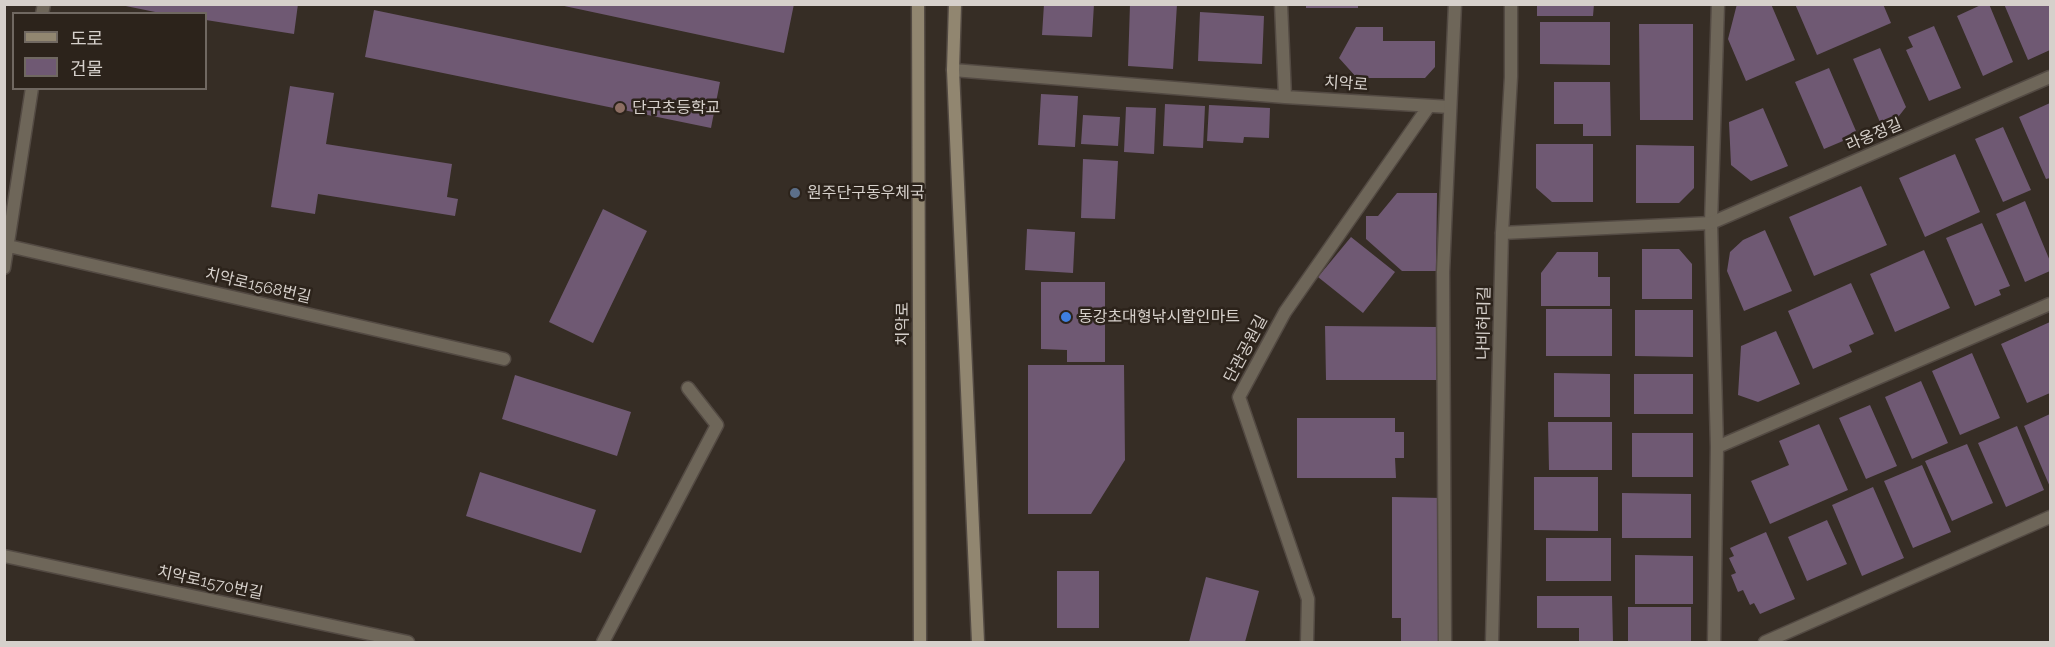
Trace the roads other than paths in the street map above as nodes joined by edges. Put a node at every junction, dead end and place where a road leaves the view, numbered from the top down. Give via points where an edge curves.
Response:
1 (918, 4) edge
2 (955, 4) edge
3 (1281, 4) edge
4 (1455, 4) edge
5 (1511, 4) edge
6 (1718, 4) edge
7 (953, 70) junction
8 (2050, 76) edge
9 (32, 90) edge
10 (1284, 97) junction
11 (1428, 106) junction
12 (1450, 107) junction
13 (1711, 223) junction
14 (1502, 233) junction
15 (6, 246) edge
16 (4, 268) edge
17 (2050, 304) edge
18 (504, 359) dead end
19 (688, 388) dead end
20 (1717, 447) junction
21 (2050, 517) edge
22 (4, 556) edge
23 (408, 642) edge
24 (603, 642) edge
25 (920, 642) edge
26 (978, 642) edge
27 (1307, 642) edge
28 (1445, 642) edge
29 (1492, 642) edge
30 (1714, 642) edge
31 (1766, 642) edge

1 - 25 main road, 치악로
2 - 7 main road
3 - 10 street
4 - 12 street
5 - 14 street, 나비허리길
6 - 13 street
7 - 10 street, 치악로
7 - 26 main road
8 - 13 street, 라옹정길
9 - 15 street
10 - 11 street, 치악로
11 - 12 street, 치악로
11 - 27 street, 단관공원길 via 1285,312 1239,397 1308,599
12 - 28 street via 1443,272
13 - 14 street
13 - 20 street
14 - 29 street, 나비허리길
15 - 16 street
15 - 18 street, 치악로1568번길
17 - 20 street
19 - 24 street via 717,425
20 - 30 street
21 - 31 street
22 - 23 street, 치악로1570번길

